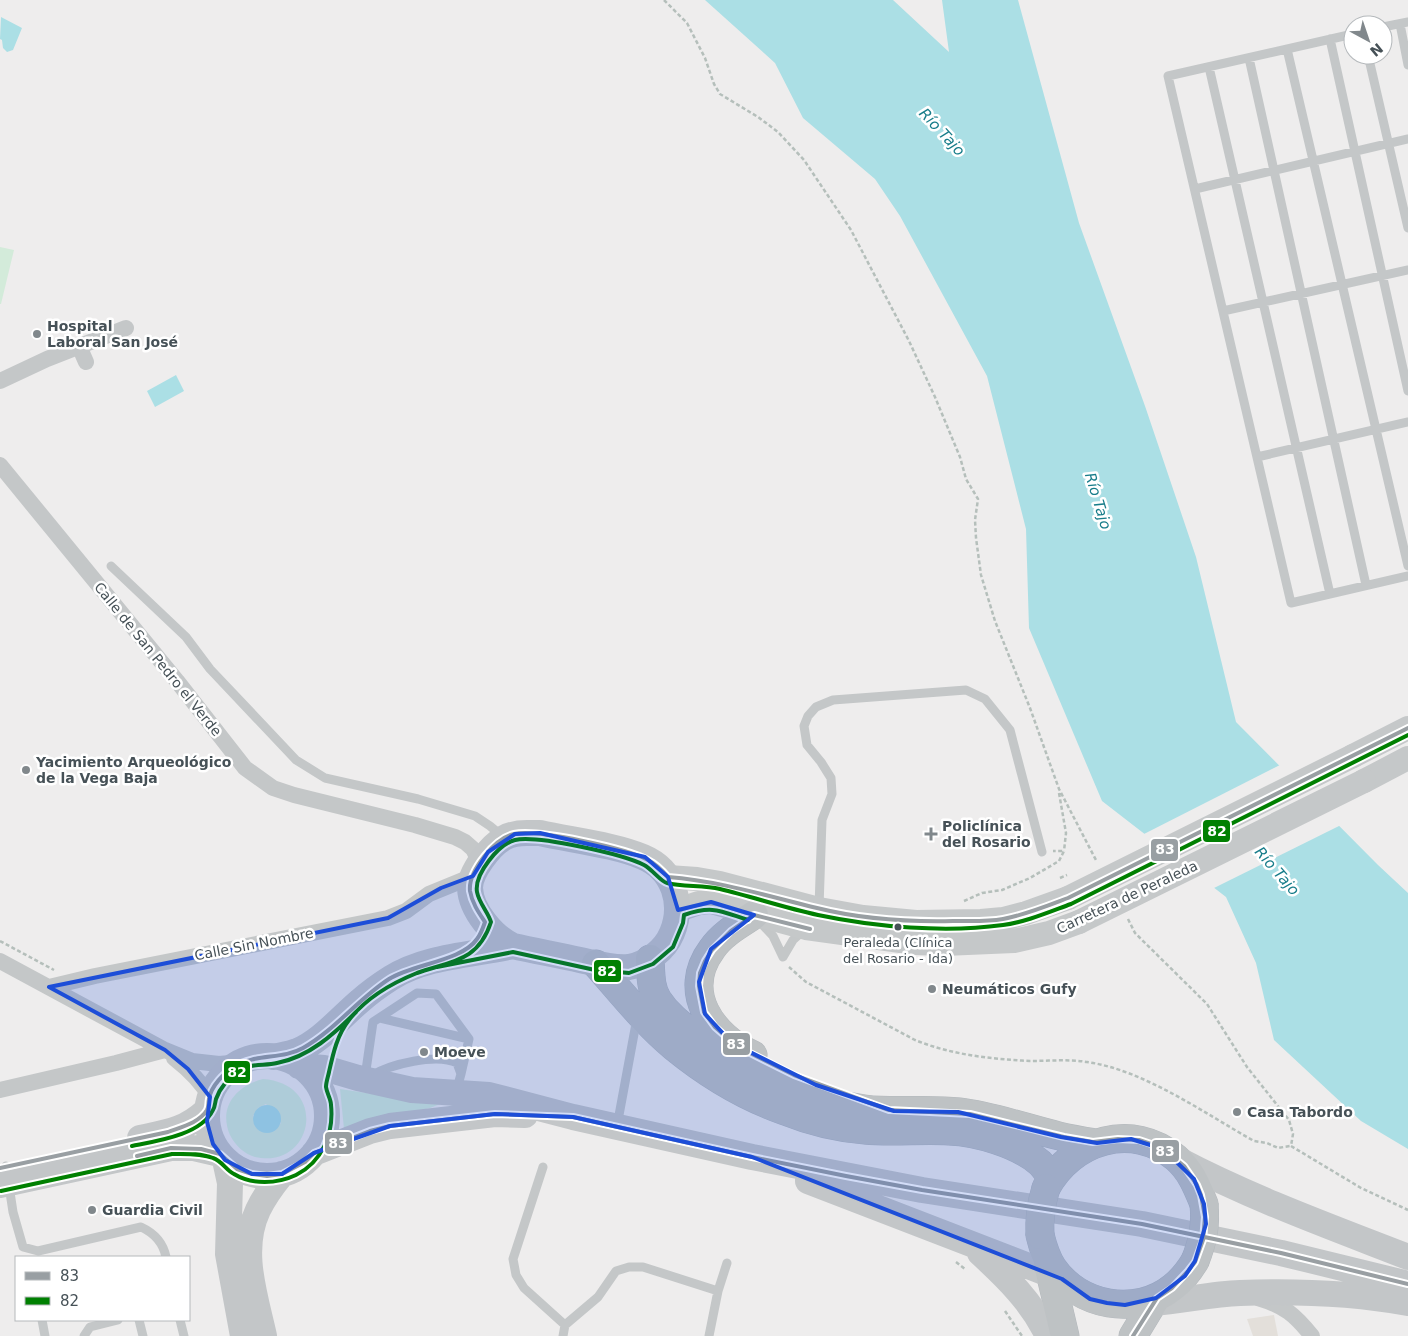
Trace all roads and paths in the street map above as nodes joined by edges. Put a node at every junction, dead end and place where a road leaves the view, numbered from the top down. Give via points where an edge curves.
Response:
1 (664, 0) edge
2 (1404, 23) edge
3 (1343, 36) edge
4 (1330, 39) junction
5 (1287, 49) junction
6 (1249, 58) junction
7 (1370, 65) edge
8 (1408, 65) edge
9 (1209, 67) junction
10 (1408, 139) edge
11 (1388, 144) junction
12 (1354, 151) junction
13 (1313, 161) junction
14 (1274, 170) junction
15 (1235, 179) junction
16 (1195, 188) junction
17 (1408, 228) edge
18 (1408, 270) edge
19 (1382, 275) junction
20 (1342, 284) junction
21 (1301, 294) junction
22 (1263, 302) junction
23 (1223, 311) junction
24 (126, 328) dead end
25 (79, 346) junction
26 (86, 362) dead end
27 (0, 381) edge
28 (1408, 391) edge
29 (1408, 422) edge
30 (1376, 430) junction
31 (1333, 440) junction
32 (1296, 448) junction
33 (1257, 457) junction
34 (0, 466) edge
35 (111, 566) dead end
36 (1408, 566) edge
37 (1408, 576) edge
38 (1366, 585) junction
39 (1330, 594) junction
40 (1408, 728) edge
41 (1408, 758) edge
42 (1059, 789) junction
43 (504, 838) junction
44 (1064, 851) junction
45 (1042, 852) joint
46 (1098, 864) dead end
47 (476, 870) junction
48 (668, 877) junction
49 (964, 901) dead end
50 (819, 909) junction
51 (678, 910) junction
52 (754, 915) junction
53 (1126, 915) dead end
54 (485, 922) junction
55 (806, 928) junction
56 (0, 941) edge
57 (513, 946) junction
58 (455, 957) junction
59 (783, 957) junction
60 (650, 959) junction
61 (0, 961) edge
62 (596, 964) junction
63 (56, 971) dead end
64 (49, 987) junction
65 (638, 1011) junction
66 (345, 1016) junction
67 (380, 1018) junction
68 (469, 1039) junction
69 (165, 1050) junction
70 (274, 1057) junction
71 (242, 1062) junction
72 (314, 1074) junction
73 (365, 1080) junction
74 (456, 1089) junction
75 (0, 1090) edge
76 (209, 1103) junction
77 (438, 1111) dead end
78 (894, 1111) junction
79 (573, 1117) junction
80 (390, 1126) junction
81 (617, 1126) junction
82 (1097, 1143) junction
83 (1291, 1146) junction
84 (314, 1153) junction
85 (752, 1157) junction
86 (1177, 1159) junction
87 (225, 1166) junction
88 (543, 1167) dead end
89 (282, 1174) junction
90 (4, 1176) edge
91 (1049, 1183) junction
92 (1408, 1210) edge
93 (960, 1250) junction
94 (166, 1256) edge
95 (1408, 1257) edge
96 (1050, 1261) junction
97 (727, 1263) dead end
98 (968, 1271) dead end
99 (1408, 1284) edge
100 (718, 1291) junction
101 (1239, 1293) junction
102 (1150, 1301) junction
103 (1408, 1303) edge
104 (1004, 1309) dead end
105 (42, 1321) edge
106 (111, 1321) edge
107 (139, 1321) edge
108 (180, 1321) edge
109 (89, 1324) edge
110 (565, 1325) junction
111 (46, 1336) edge
112 (84, 1336) edge
113 (143, 1336) edge
114 (184, 1336) edge
115 (243, 1336) edge
116 (264, 1336) edge
117 (563, 1336) edge
118 (709, 1336) edge
119 (1022, 1336) edge
120 (1048, 1336) edge
121 (1065, 1336) edge
122 (1133, 1336) edge
123 (1312, 1336) edge

1 - 42 path via 687,23 720,94 778,132 804,160 851,230 909,341 960,457 966,479 978,499 975,520 981,575 995,621
2 - 8 lane
3 - 4 lane
4 - 5 lane
4 - 12 lane
5 - 6 lane
5 - 13 lane
6 - 9 lane
6 - 14 lane
7 - 11 lane
9 - 15 lane
9 - 16 lane via 1168,76
10 - 11 lane
11 - 12 lane
11 - 17 lane
12 - 13 lane
12 - 19 lane
13 - 14 lane
13 - 20 lane
14 - 15 lane
14 - 21 lane
15 - 16 lane
15 - 22 lane
16 - 23 lane
18 - 19 lane
19 - 20 lane
19 - 28 lane
20 - 21 lane
20 - 30 lane
21 - 22 lane
21 - 31 lane
22 - 23 lane
22 - 32 lane
23 - 33 lane
24 - 25 street
25 - 26 street
25 - 27 street
29 - 30 lane
30 - 31 lane
30 - 36 lane
31 - 32 lane
31 - 38 lane
32 - 33 lane
32 - 39 lane
33 - 39 lane via 1290,602
34 - 47 street, Calle de San Pedro el Verde via 245,768 274,788 294,795 455,837 473,849
35 - 43 lane via 186,637 210,669 296,760 325,778 475,816
37 - 38 lane
38 - 39 lane
40 - 50 main road, Carretera de Peraleda, bridge via 1068,898 1026,913 980,921 916,922
41 - 55 main road, Carretera de Peraleda, bridge via 1079,922 1049,933 1014,940 944,944
42 - 44 path via 1066,833
42 - 46 path
43 - 47 main road via 488,852
43 - 48 main road via 540,833 621,850 645,857
44 - 45 path
44 - 49 path via 1059,862 1030,878
45 - 50 lane via 1010,730 985,699 966,690 833,700 816,707 804,726 807,745 831,778 832,794 822,820
47 - 54 main road via 470,888
47 - 64 street, Calle Sin Nombre via 388,918
48 - 50 main road, Carretera de Peraleda via 697,878
48 - 51 main road via 677,897
51 - 52 main road, Carretera de Peraleda via 711,902
51 - 60 main road via 668,943
52 - 55 main road, Carretera de Peraleda
52 - 59 lane via 773,936
52 - 78 highway via 725,934 707,956 699,982 705,1014 744,1051 816,1085
53 - 83 path via 1135,932 1207,1004 1247,1067 1289,1120 1293,1134
54 - 57 main road via 502,940
54 - 58 main road via 474,943
55 - 59 lane via 793,940
56 - 63 path
57 - 58 main road
57 - 62 main road
58 - 66 main road via 417,966 393,977 373,990
59 - 83 path via 806,982 932,1047 981,1057 1086,1062 1115,1068 1177,1096 1254,1141 1278,1148
60 - 62 main road via 628,967
60 - 78 highway via 653,990 658,1000 675,1020 711,1049 759,1078 797,1094 832,1103
61 - 64 street
62 - 65 highway
64 - 69 street
65 - 81 lane
65 - 91 highway via 705,1070 785,1112 868,1131 966,1132 1022,1151 1040,1164
66 - 70 main road via 298,1051
66 - 72 main road
67 - 68 lane
67 - 68 lane via 418,993 436,994
67 - 73 lane via 373,1022
68 - 74 lane
69 - 71 street via 192,1061
69 - 75 street
69 - 76 street via 206,1090
70 - 71 main road
70 - 72 main road
71 - 76 main road via 218,1083
72 - 73 main road
72 - 84 main road via 326,1114 321,1141
73 - 74 main road via 412,1090
74 - 79 main road
76 - 87 main road via 209,1133
76 - 90 main road via 195,1121 168,1132
77 - 80 lane
78 - 82 highway via 978,1115
79 - 80 main road via 495,1114
79 - 81 main road
80 - 84 main road
81 - 85 main road
82 - 86 highway via 1113,1139 1148,1142
82 - 91 highway via 1064,1163
83 - 92 path via 1362,1188
84 - 89 main road via 294,1170
85 - 93 main road
85 - 99 main road via 912,1188 1142,1224
86 - 95 main road via 1321,1223
86 - 102 highway, bridge via 1194,1179 1204,1204 1206,1224 1203,1243 1185,1276
87 - 89 main road via 252,1174
87 - 90 main road via 194,1148 180,1148
87 - 115 main road via 228,1254
88 - 110 lane via 513,1259 516,1275 524,1288
89 - 116 main road via 257,1210 249,1238 251,1272
90 - 94 lane via 22,1247 38,1251 141,1227 153,1233
91 - 96 highway, bridge via 1039,1219
93 - 96 main road
93 - 98 path
93 - 120 main road via 1010,1281 1037,1314
96 - 102 highway via 1075,1290 1090,1298 1125,1305
96 - 121 highway
97 - 100 lane
100 - 110 lane via 643,1267 629,1267 616,1271 598,1297
100 - 118 lane
101 - 102 main road
101 - 103 main road via 1326,1294
101 - 123 street via 1283,1308 1293,1314
102 - 122 highway
104 - 119 path
105 - 111 lane
106 - 109 lane
107 - 113 lane
108 - 114 lane
109 - 112 lane
110 - 117 lane

